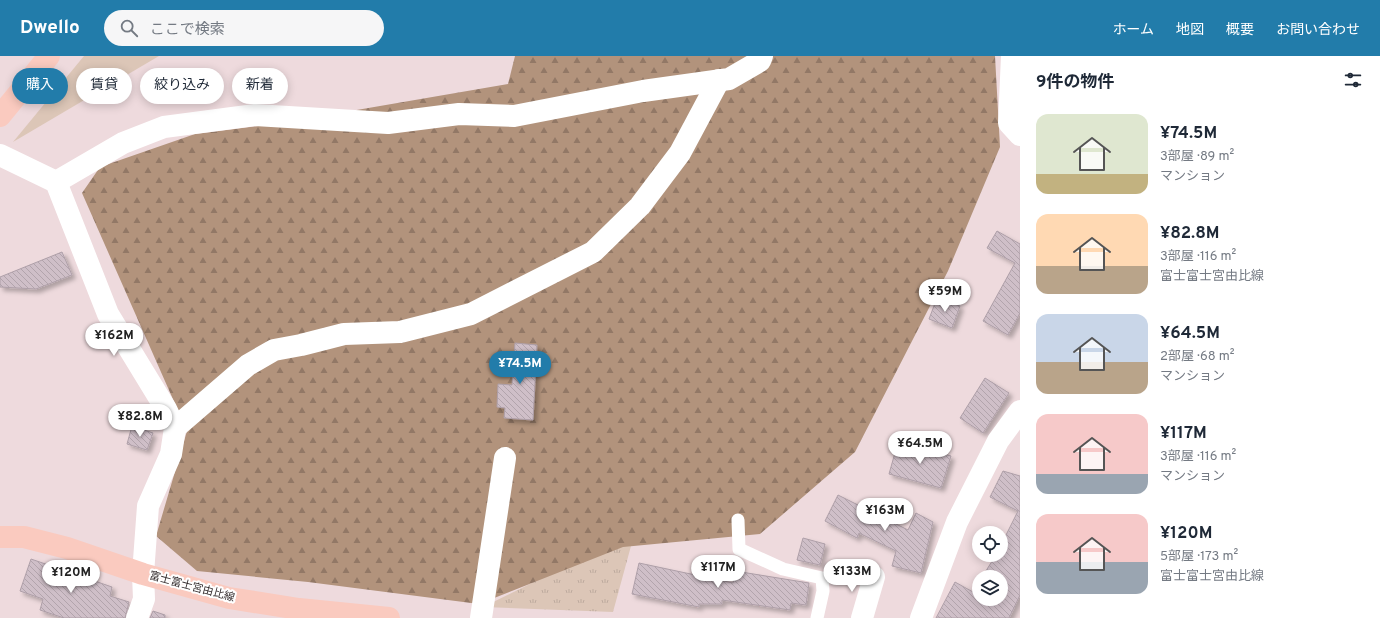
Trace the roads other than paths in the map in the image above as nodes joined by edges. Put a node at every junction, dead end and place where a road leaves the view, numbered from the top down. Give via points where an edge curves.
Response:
1 (49, 56) edge
2 (762, 56) edge
3 (1012, 56) edge
4 (719, 80) junction
5 (0, 116) edge
6 (1020, 135) edge
7 (0, 155) edge
8 (56, 182) junction
9 (1020, 411) edge
10 (175, 428) junction
11 (506, 458) dead end
12 (738, 520) dead end
13 (0, 537) edge
14 (143, 574) junction
15 (874, 577) dead end
16 (137, 618) edge
17 (388, 618) edge
18 (481, 618) edge
19 (817, 618) edge
20 (862, 618) edge
21 (921, 618) edge

1 - 5 main road
2 - 4 street via 754,65 728,79
3 - 6 street via 1009,122
4 - 8 street via 643,91 514,116 459,114 388,123 255,115 164,127 123,143
4 - 10 street via 680,153 640,206 593,252 471,314 400,332 344,334 274,350 248,365
7 - 8 street
8 - 10 street via 108,314
9 - 21 street via 998,441 957,522
10 - 14 street via 171,454 148,506
11 - 18 street
12 - 19 lane via 739,549 783,568 822,578 823,591
13 - 14 main road, 富士富士宮由比線 via 24,537 46,542
14 - 16 street via 144,599
14 - 17 main road, 富士富士宮由比線 via 229,598 299,609
15 - 20 street

